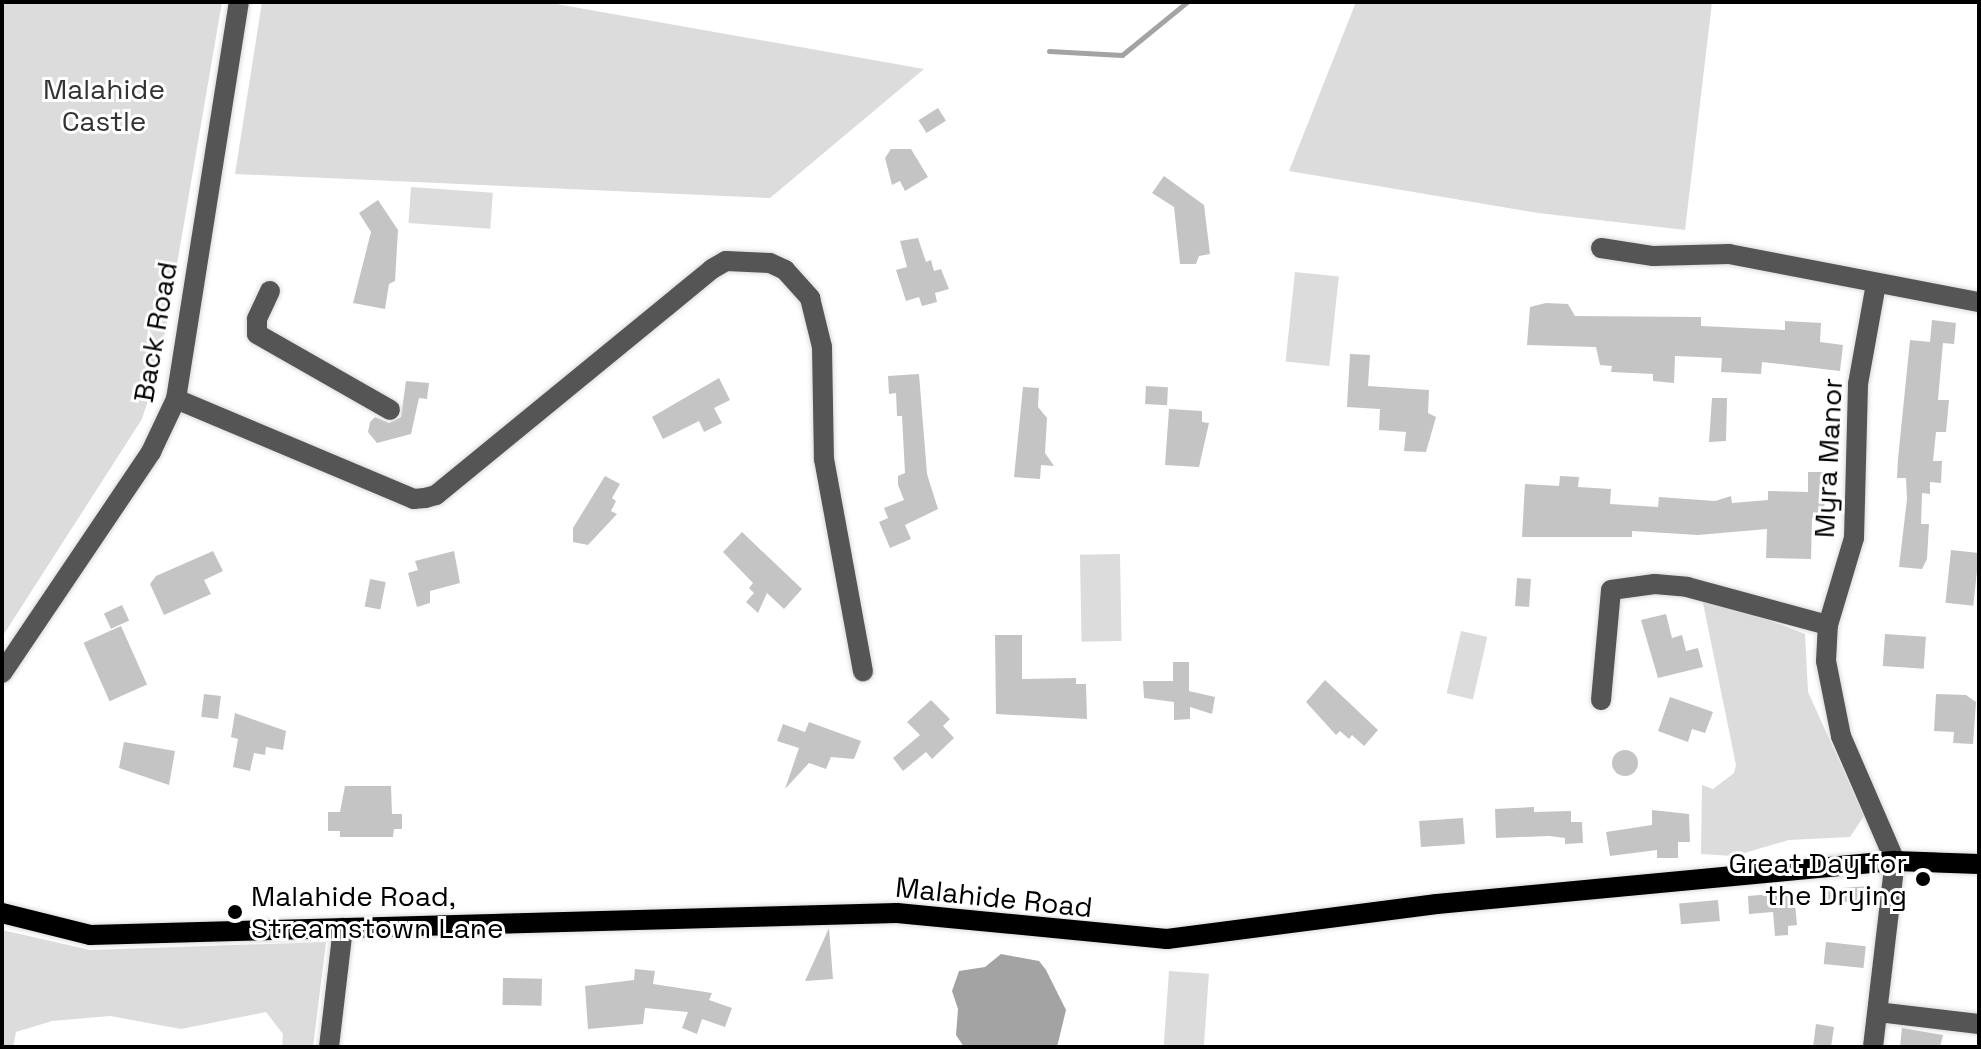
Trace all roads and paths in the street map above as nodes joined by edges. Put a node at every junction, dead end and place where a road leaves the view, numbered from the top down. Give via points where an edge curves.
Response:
1 (239, 2) edge
2 (1601, 248) dead end
3 (1876, 284) junction
4 (270, 291) dead end
5 (1979, 302) edge
6 (176, 399) junction
7 (390, 410) dead end
8 (1828, 625) junction
9 (863, 671) dead end
10 (2, 673) edge
11 (1601, 700) dead end
12 (1895, 861) junction
13 (1979, 864) edge
14 (2, 913) edge
15 (343, 928) junction
16 (1878, 1012) junction
17 (1979, 1024) edge
18 (329, 1047) edge
19 (1873, 1047) edge

1 - 6 street, Back Road
2 - 3 street via 1653,256 1729,254
3 - 5 street
3 - 8 street, Myra Manor via 1858,384 1854,538
4 - 7 street via 257,319 257,334
6 - 9 street via 414,499 425,498 436,495 712,269 726,261 777,266 810,298 822,347 824,459
6 - 10 street, Back Road via 151,452
8 - 11 street via 1687,587 1655,584 1611,590
8 - 12 street, Myra Manor via 1826,661 1841,736
12 - 13 main road, Malahide Road
12 - 15 main road, Malahide Road via 1437,904 1167,939 897,913
12 - 16 street
14 - 15 main road, Malahide Road via 90,935
15 - 18 street
16 - 17 street
16 - 19 street

